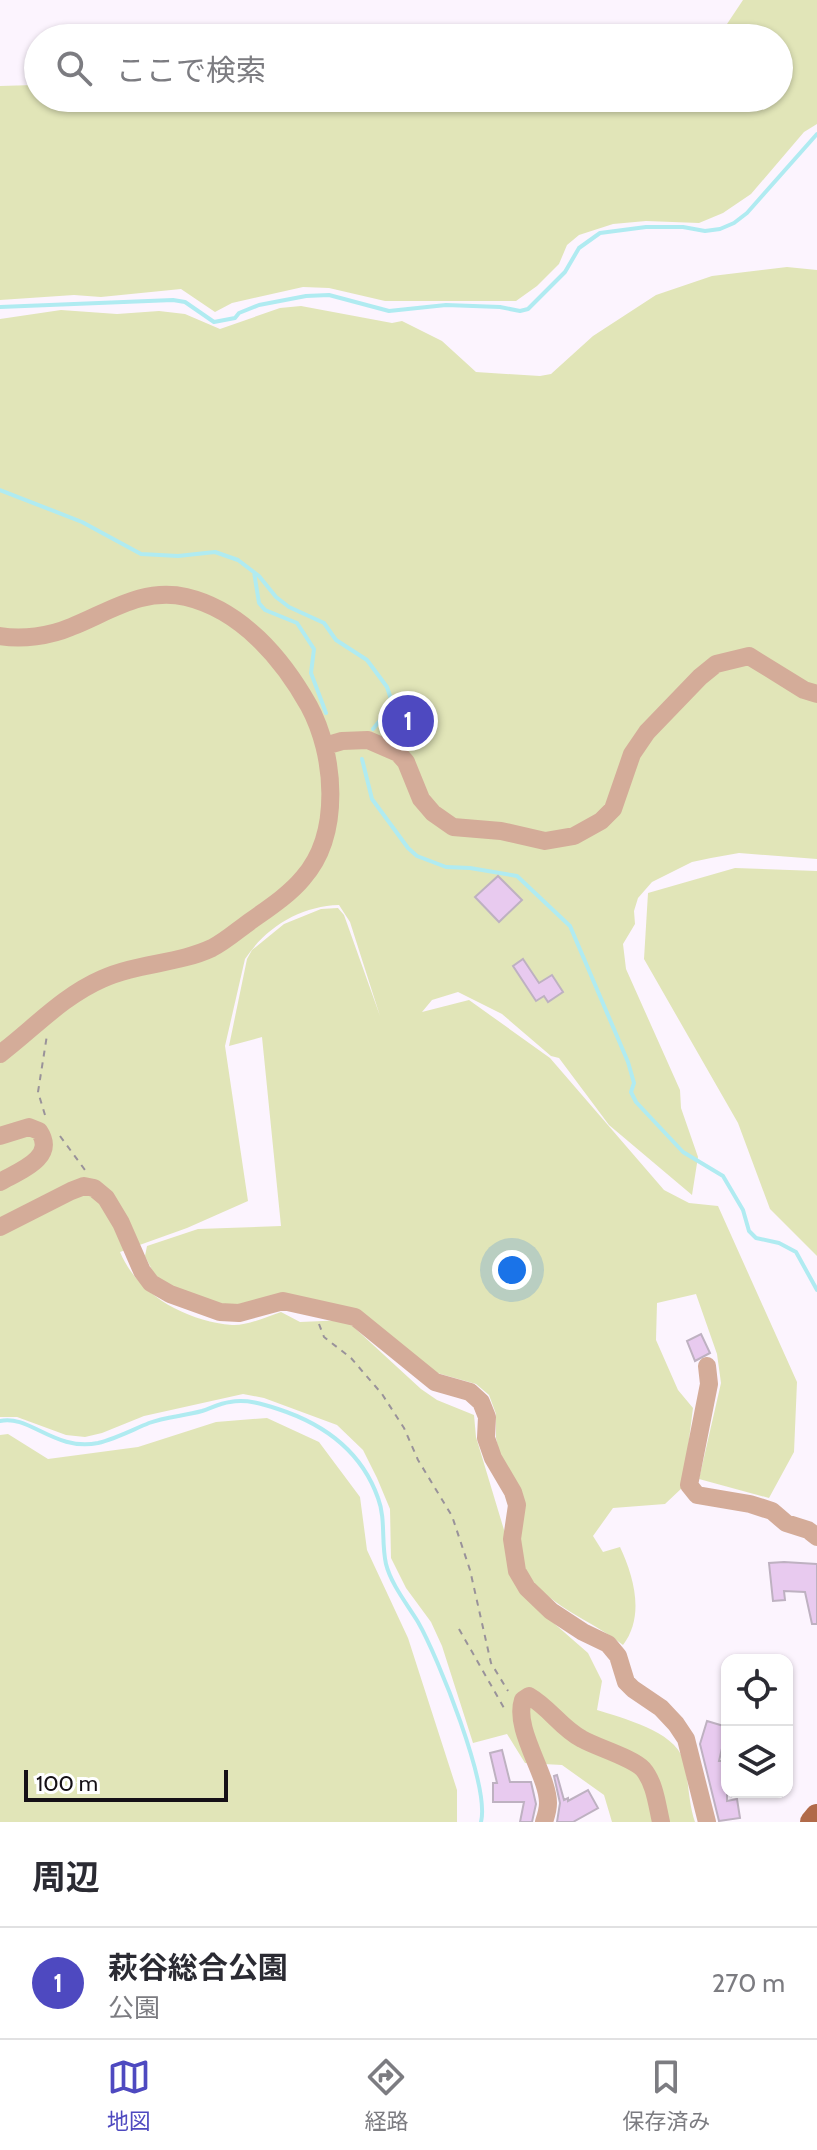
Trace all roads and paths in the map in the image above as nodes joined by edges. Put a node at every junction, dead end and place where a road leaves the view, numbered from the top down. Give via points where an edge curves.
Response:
1 (0, 636) edge
2 (817, 694) edge
3 (325, 746) junction
4 (48, 1014) junction
5 (0, 1054) edge
6 (48, 1120) dead end
7 (54, 1129) dead end
8 (0, 1136) edge
9 (0, 1182) edge
10 (102, 1193) junction
11 (0, 1227) edge
12 (313, 1309) junction
13 (707, 1366) dead end
14 (817, 1537) edge
15 (459, 1629) dead end
16 (513, 1711) junction
17 (817, 1816) edge
18 (544, 1822) edge
19 (661, 1822) edge
20 (707, 1822) edge
21 (812, 1822) edge

1 - 3 street via 36,636 71,628 134,599 160,594 199,601 249,629 293,677
2 - 3 street via 749,656 716,664 647,732 632,754 613,809 574,836 545,841 453,827 421,799 406,762 383,745 355,740
3 - 4 street via 325,842 304,878 215,947 101,979
4 - 5 street
4 - 6 path via 38,1092
7 - 10 path
8 - 9 street via 29,1127 39,1131 44,1144 38,1159
10 - 11 street via 84,1186
10 - 12 street via 142,1271 170,1294 220,1312 239,1313 283,1301
12 - 16 path via 324,1337 382,1394 452,1516 491,1663
12 - 20 street via 355,1317 435,1382 470,1392 481,1402 489,1448 517,1505 512,1539 517,1571 551,1611 608,1644 626,1682 676,1724 686,1739
13 - 14 street via 709,1384 689,1485 697,1495 772,1511
15 - 16 path
16 - 18 street via 548,1802
16 - 19 street via 529,1696 580,1738 641,1766
17 - 21 main road

